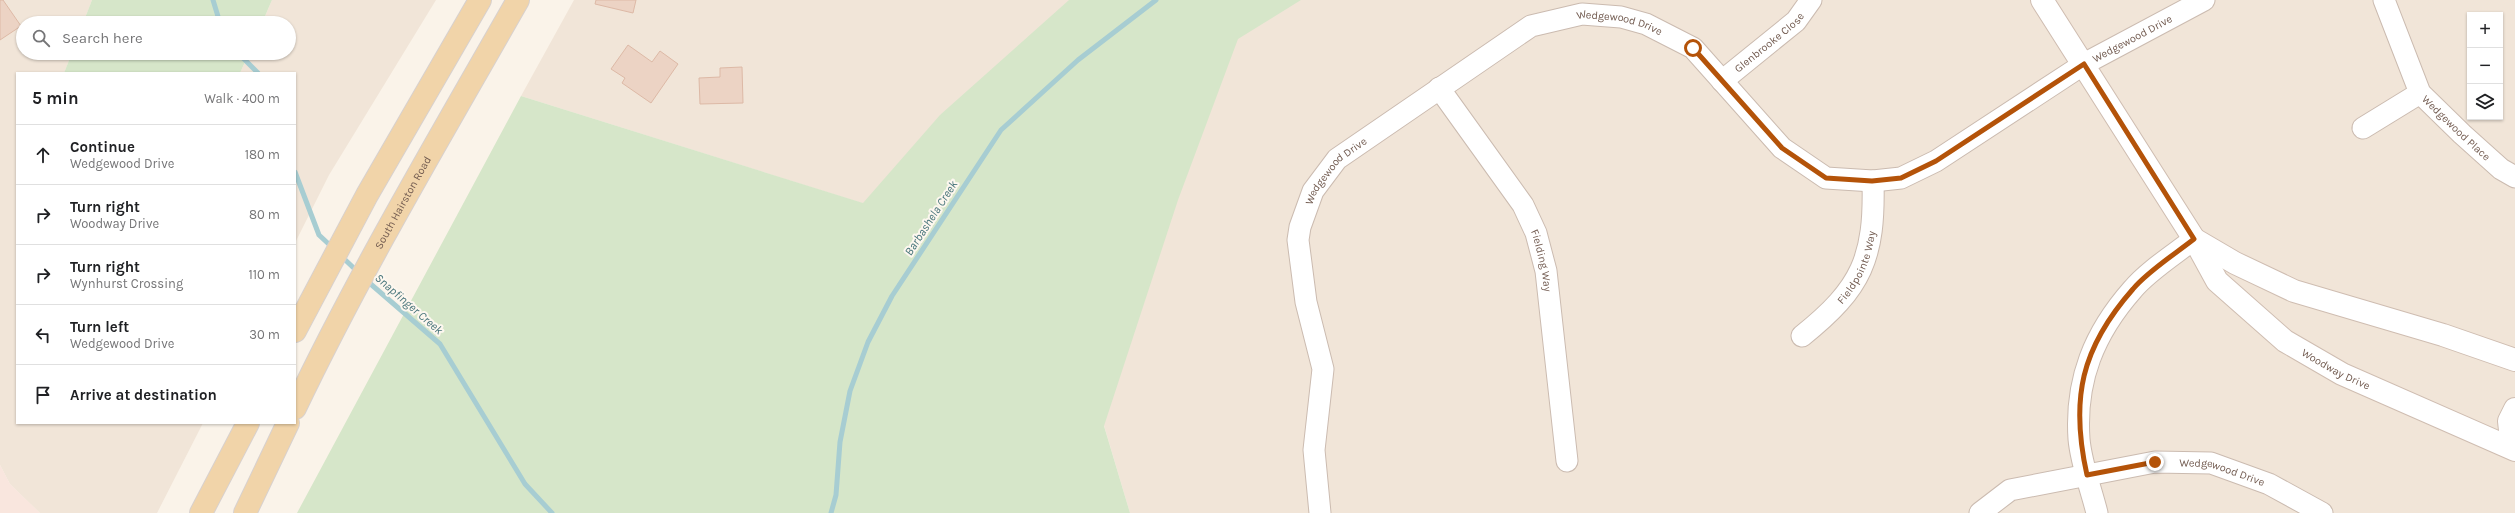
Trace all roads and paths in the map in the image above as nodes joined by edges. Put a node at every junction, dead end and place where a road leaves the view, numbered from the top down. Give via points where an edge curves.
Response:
1 (480, 0) edge
2 (518, 0) edge
3 (1811, 0) edge
4 (2042, 0) edge
5 (2204, 0) edge
6 (2384, 0) edge
7 (2084, 64) junction
8 (1722, 81) junction
9 (1439, 88) junction
10 (2420, 93) junction
11 (2363, 128) dead end
12 (2515, 177) edge
13 (1872, 181) junction
14 (2194, 239) junction
15 (298, 325) edge
16 (1802, 336) dead end
17 (2515, 360) edge
18 (296, 406) edge
19 (2515, 409) edge
20 (247, 424) edge
21 (288, 424) edge
22 (2513, 449) edge
23 (1567, 461) dead end
24 (2087, 475) junction
25 (202, 513) edge
26 (245, 513) edge
27 (1320, 513) edge
28 (1980, 513) edge
29 (2097, 513) edge
30 (2322, 513) edge

1 - 15 main road via 367,196
2 - 18 main road, South Hairston Road via 393,218 327,341
3 - 8 street, Glenbrooke Close via 1796,21
4 - 7 street, Woodway Drive
5 - 7 street, Wedgewood Drive
6 - 10 street, Wedgewood Place
7 - 13 street, Wedgewood Drive via 1936,161 1901,178
7 - 14 street, Woodway Drive
8 - 9 street, Wedgewood Drive via 1693,48 1646,24 1621,17 1582,14 1531,26
8 - 13 street, Wedgewood Drive via 1782,148 1826,178
9 - 23 street, Fielding Way via 1523,205 1536,233 1546,271
9 - 27 street, Wedgewood Drive via 1337,159 1314,191 1300,227 1298,240 1306,302 1323,369 1314,450
10 - 11 street
10 - 12 street, Wedgewood Place via 2467,139 2501,169
13 - 16 street, Fieldpointe Way via 1874,215 1867,259 1856,282 1827,316
14 - 17 street, Woodway Drive via 2235,263 2294,291 2443,334
14 - 22 street, Woodway Drive via 2217,281 2285,341 2342,374
14 - 24 street via 2133,288 2097,338 2087,363 2079,401 2079,440
19 - 22 street via 2509,421
20 - 25 main road
21 - 26 main road
24 - 28 street, Wedgewood Drive via 2010,490
24 - 29 street
24 - 30 street, Wedgewood Drive via 2155,462 2211,463 2269,484

